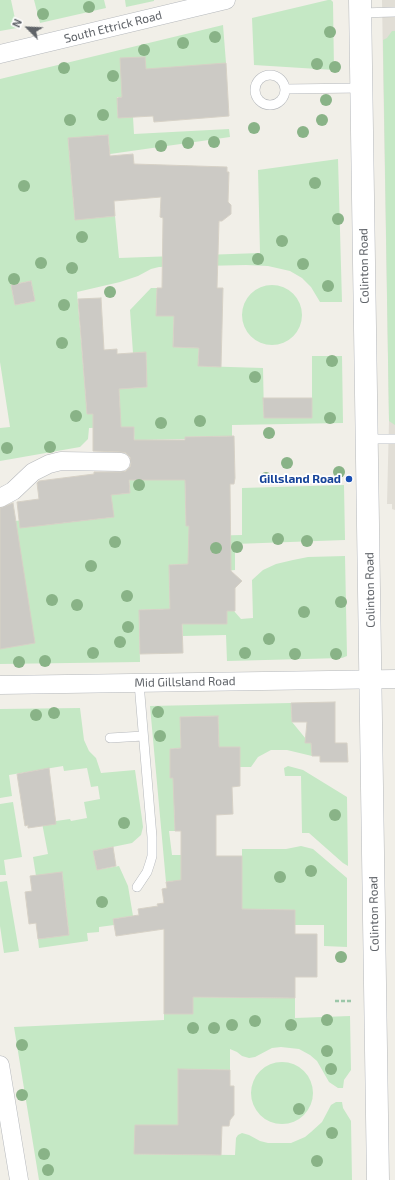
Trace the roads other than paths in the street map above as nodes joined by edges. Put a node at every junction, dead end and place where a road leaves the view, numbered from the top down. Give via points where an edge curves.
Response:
1 (226, 0) edge
2 (360, 6) edge
3 (395, 12) edge
4 (0, 54) edge
5 (361, 88) junction
6 (285, 89) dead end
7 (368, 439) junction
8 (395, 439) edge
9 (121, 462) dead end
10 (0, 498) edge
11 (371, 679) junction
12 (395, 679) edge
13 (139, 683) junction
14 (0, 685) edge
15 (143, 736) junction
16 (110, 738) dead end
17 (137, 887) dead end
18 (0, 1065) edge
19 (19, 1180) edge
20 (378, 1180) edge

1 - 4 street, South Ettrick Road
2 - 3 lane
2 - 5 street, Colinton Road
5 - 6 lane
5 - 7 street, Colinton Road
7 - 8 lane
7 - 11 street, Colinton Road
9 - 10 street via 61,461 49,464 33,472 13,491
11 - 12 street, Mid Gillsland Road
11 - 13 street, Mid Gillsland Road
11 - 20 street, Colinton Road
13 - 14 street, Mid Gillsland Road
13 - 15 lane
15 - 16 lane
15 - 17 lane via 152,856 147,872
18 - 19 street

